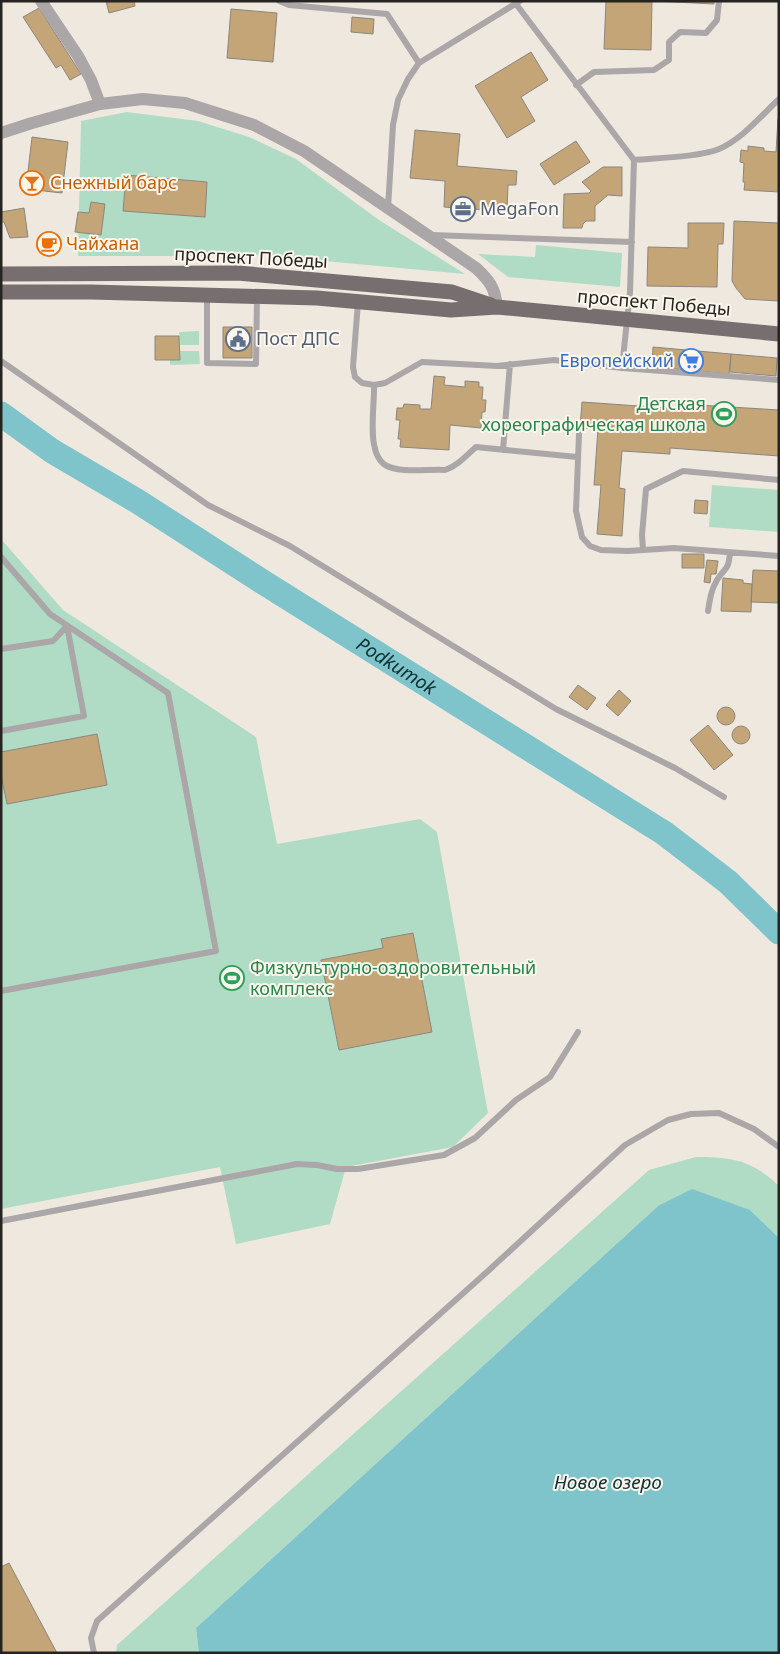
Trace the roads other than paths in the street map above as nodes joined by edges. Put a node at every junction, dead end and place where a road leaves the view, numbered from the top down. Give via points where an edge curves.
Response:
1 (41, 1) edge
2 (279, 1) edge
3 (719, 1) edge
4 (518, 2) edge
5 (419, 63) junction
6 (576, 85) junction
7 (779, 99) edge
8 (100, 104) junction
9 (1, 133) edge
10 (634, 160) junction
11 (388, 208) junction
12 (427, 234) junction
13 (632, 242) junction
14 (1, 274) edge
15 (1, 292) edge
16 (207, 294) junction
17 (257, 296) junction
18 (358, 302) junction
19 (497, 307) junction
20 (628, 320) junction
21 (779, 334) edge
22 (1, 360) edge
23 (510, 364) junction
24 (622, 368) junction
25 (779, 380) edge
26 (374, 386) junction
27 (579, 434) dead end
28 (503, 450) junction
29 (577, 457) junction
30 (779, 480) edge
31 (643, 550) junction
32 (730, 552) junction
33 (779, 556) edge
34 (1, 558) edge
35 (708, 611) dead end
36 (68, 626) junction
37 (1, 649) edge
38 (1, 731) edge
39 (724, 797) dead end
40 (1, 991) edge
41 (578, 1032) dead end
42 (779, 1147) edge
43 (1, 1220) edge
44 (94, 1653) edge

1 - 8 street via 78,56
2 - 5 lane via 387,14
3 - 6 lane via 717,20 706,33 680,32 669,42 668,60 654,70 594,72
4 - 5 lane
4 - 6 lane
5 - 11 lane via 398,100 393,125
6 - 10 lane
7 - 10 lane via 738,137 719,149
8 - 9 street
8 - 11 street via 143,99 185,103 254,125 304,151
10 - 13 lane
11 - 12 street
12 - 13 lane
12 - 19 street via 488,279 496,292
13 - 20 lane
14 - 19 main road, проспект Победы via 238,273 452,292
15 - 16 main road, проспект Победы
16 - 17 main road, проспект Победы
16 - 17 lane via 207,363 256,364
17 - 18 main road, проспект Победы
18 - 19 main road, проспект Победы via 451,310
18 - 26 lane via 353,367 355,377
19 - 20 main road, проспект Победы
20 - 21 main road, проспект Победы
20 - 24 lane
22 - 39 lane via 208,504 298,551 556,709 675,768
23 - 24 lane via 554,360
23 - 26 lane via 422,362
23 - 28 lane
24 - 25 lane
26 - 28 lane via 373,446 386,466 444,470 476,448
27 - 29 lane
28 - 29 lane
29 - 31 lane via 576,511 582,537 590,546 601,550
30 - 31 lane via 683,471 646,489
31 - 32 lane via 674,548
32 - 33 lane
32 - 35 lane via 729,567 718,578 710,594
34 - 36 lane via 50,614
36 - 37 lane via 53,641
36 - 38 lane via 84,716
36 - 40 lane via 168,693 216,951
41 - 43 lane via 550,1077 516,1100 475,1138 444,1155 358,1170 297,1164
42 - 44 lane via 754,1128 719,1113 691,1114 668,1120 625,1145 97,1621 91,1638

